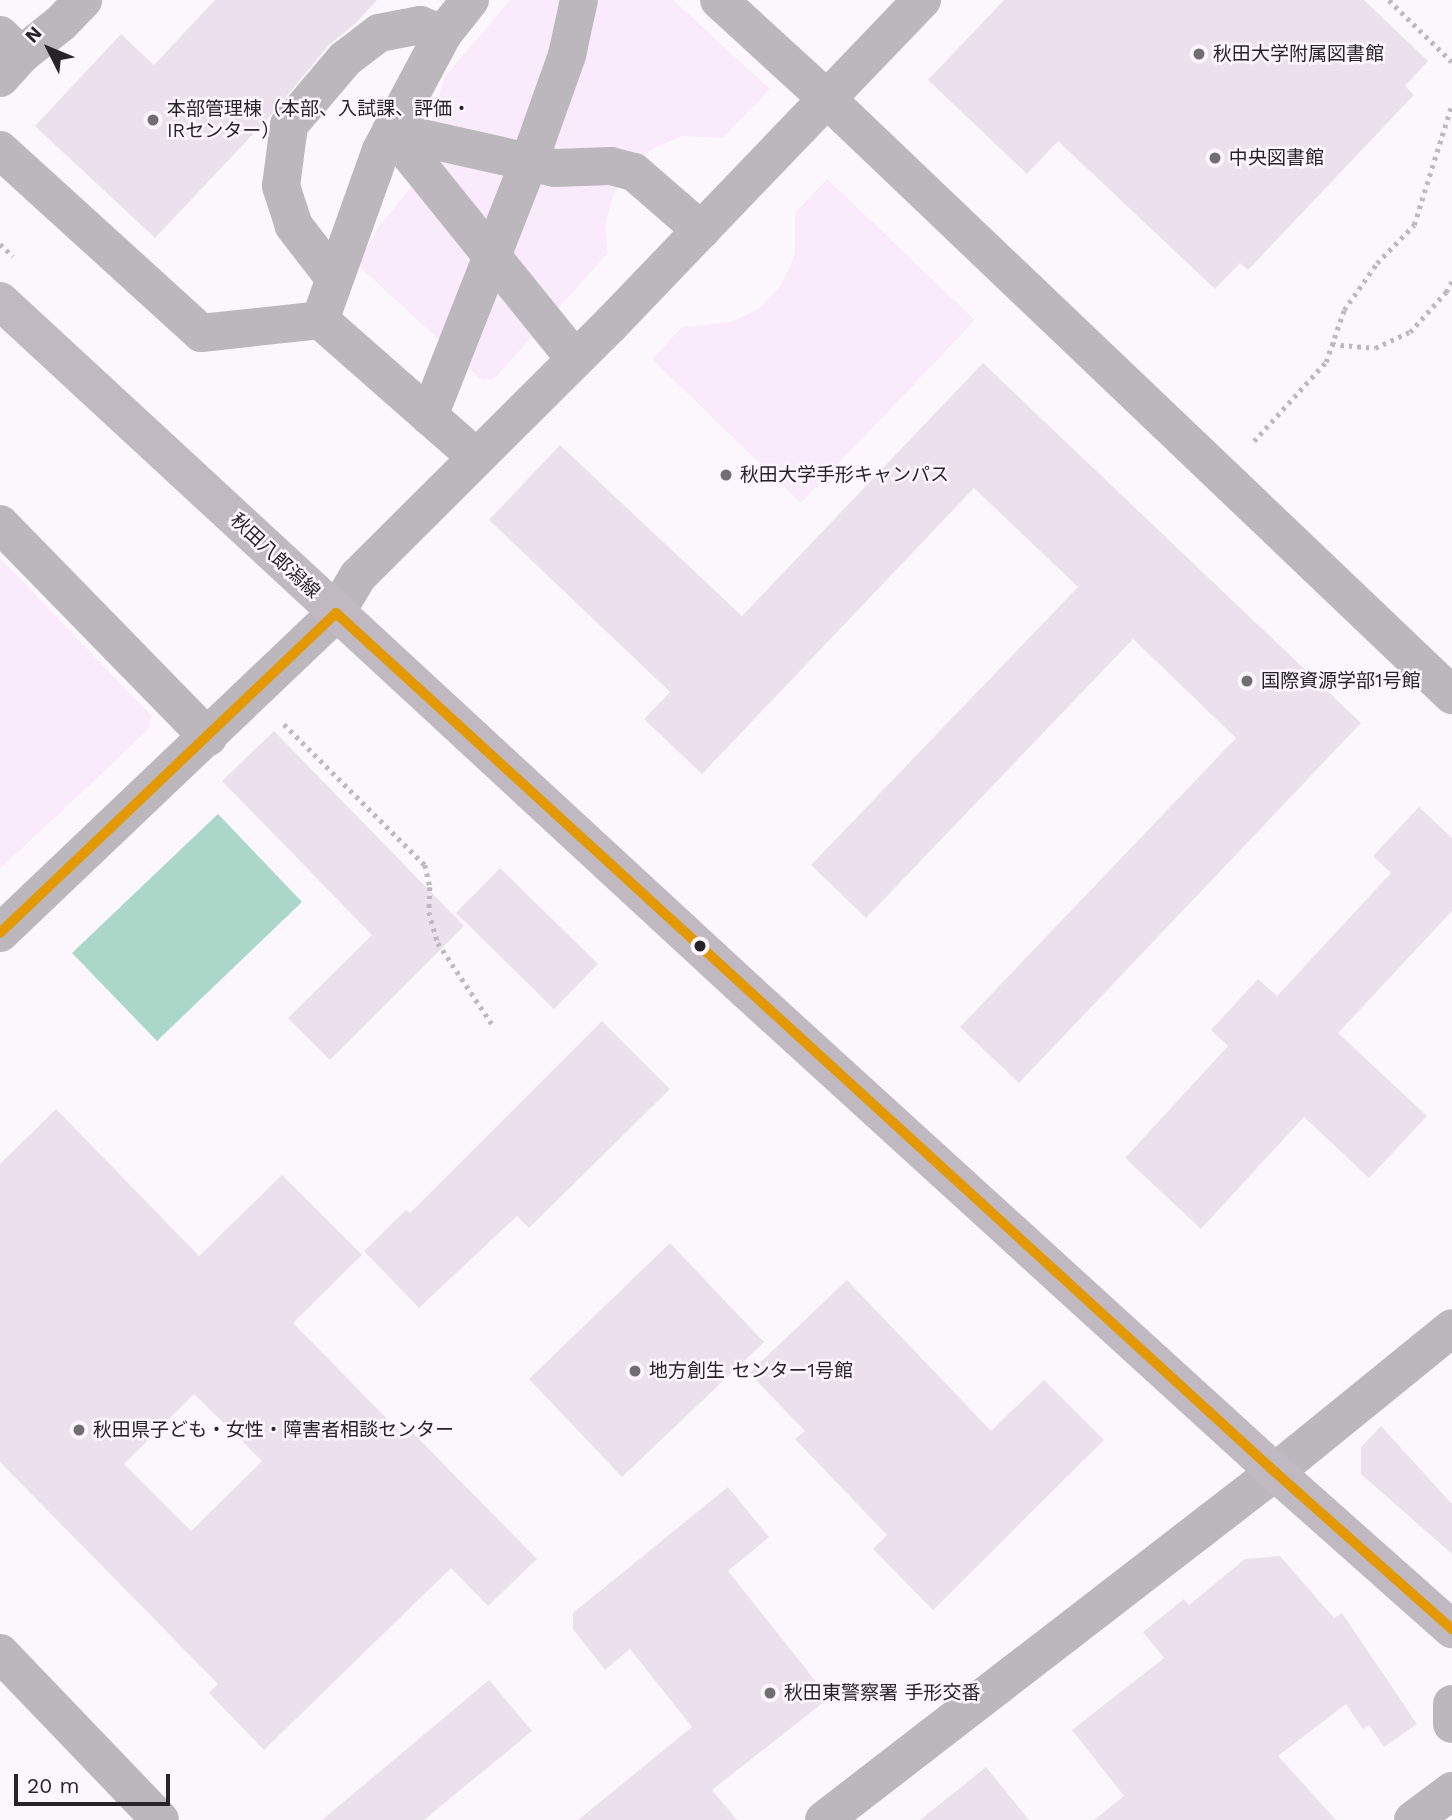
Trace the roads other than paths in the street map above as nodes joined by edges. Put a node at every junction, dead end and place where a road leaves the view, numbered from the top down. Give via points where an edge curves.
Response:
1 (83, 0) edge
2 (470, 0) edge
3 (579, 0) edge
4 (719, 0) edge
5 (922, 0) edge
6 (443, 34) junction
7 (7, 56) edge
8 (827, 99) junction
9 (391, 131) junction
10 (0, 150) edge
11 (529, 162) junction
12 (701, 230) junction
13 (492, 258) junction
14 (334, 278) junction
15 (0, 301) edge
16 (320, 320) junction
17 (576, 359) junction
18 (429, 416) junction
19 (475, 456) junction
20 (0, 524) edge
21 (336, 613) junction
22 (1452, 695) edge
23 (208, 737) junction
24 (0, 933) edge
25 (1452, 1328) edge
26 (1275, 1472) junction
27 (1452, 1629) edge
28 (0, 1653) edge
29 (1452, 1704) edge
30 (1452, 1724) edge
31 (1452, 1791) edge
32 (846, 1813) edge
33 (146, 1815) edge
34 (1413, 1820) edge

1 - 7 street via 61,23
2 - 6 street
3 - 11 street via 568,55
4 - 8 street
5 - 8 street
6 - 9 street
6 - 14 street via 420,25 379,33 345,59 289,125 281,186 294,226
8 - 12 street
8 - 22 street
9 - 11 street
9 - 13 street
9 - 14 street
10 - 16 street via 201,333
11 - 12 street via 555,168 611,166 634,172
11 - 13 street
12 - 17 street
13 - 17 street
13 - 18 street
14 - 16 street
15 - 21 main road, 秋田八郎潟線
16 - 18 street
17 - 19 street
18 - 19 street
19 - 21 street via 358,576
20 - 23 street
21 - 23 street
21 - 26 main road, 秋田八郎潟線
23 - 24 street
25 - 26 street
26 - 27 main road, 秋田八郎潟線
26 - 32 street
28 - 33 street
29 - 30 street
31 - 34 street

